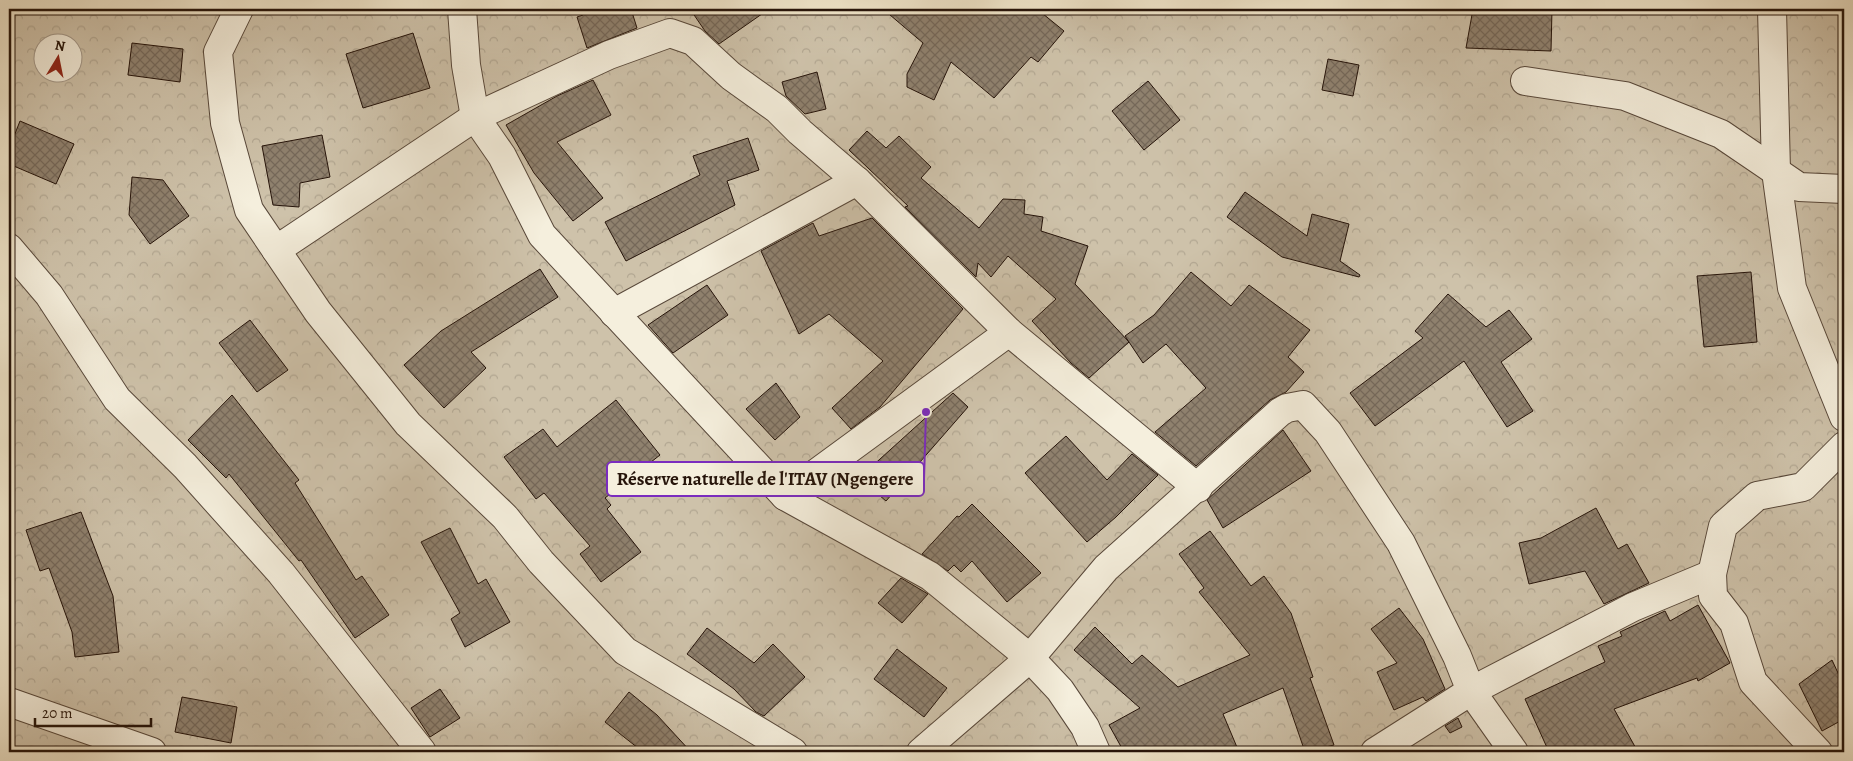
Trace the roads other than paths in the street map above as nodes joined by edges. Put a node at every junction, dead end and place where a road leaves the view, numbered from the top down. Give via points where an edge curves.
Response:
1 (239, 9) edge
2 (462, 9) edge
3 (1772, 9) edge
4 (1525, 81) dead end
5 (475, 117) junction
6 (1776, 171) junction
7 (857, 181) junction
8 (1844, 189) edge
9 (9, 248) edge
10 (276, 250) junction
11 (614, 312) junction
12 (1009, 332) junction
13 (1844, 417) edge
14 (1844, 446) edge
15 (1198, 488) junction
16 (785, 496) junction
17 (1712, 574) junction
18 (1030, 658) junction
19 (1471, 691) junction
20 (9, 702) edge
21 (152, 752) edge
22 (422, 752) edge
23 (792, 752) edge
24 (921, 752) edge
25 (1096, 752) edge
26 (1375, 752) edge
27 (1514, 752) edge
28 (1818, 752) edge

1 - 10 street via 218,52 225,123 249,210
2 - 5 street via 466,65
3 - 6 street
4 - 6 street via 1625,96 1721,134
5 - 7 street via 609,56 670,33 693,41 731,76 778,109
5 - 10 street
5 - 11 street via 502,156 542,236
6 - 8 street via 1799,187
6 - 13 street via 1792,288
7 - 11 street
7 - 12 street
9 - 22 street via 49,295 117,399 185,466 281,573
10 - 23 street via 318,312 408,424 505,517 541,562 625,651
11 - 16 street
12 - 15 street
12 - 16 street
14 - 17 street via 1803,487 1756,496 1723,526
15 - 18 street via 1106,568
15 - 19 street via 1280,412 1303,404 1328,432 1401,543
16 - 18 street via 930,576
17 - 19 street via 1633,607
17 - 28 street via 1712,596 1734,623 1753,682
18 - 24 street
18 - 25 street via 1060,690 1085,727
19 - 26 street
19 - 27 street
20 - 21 street

